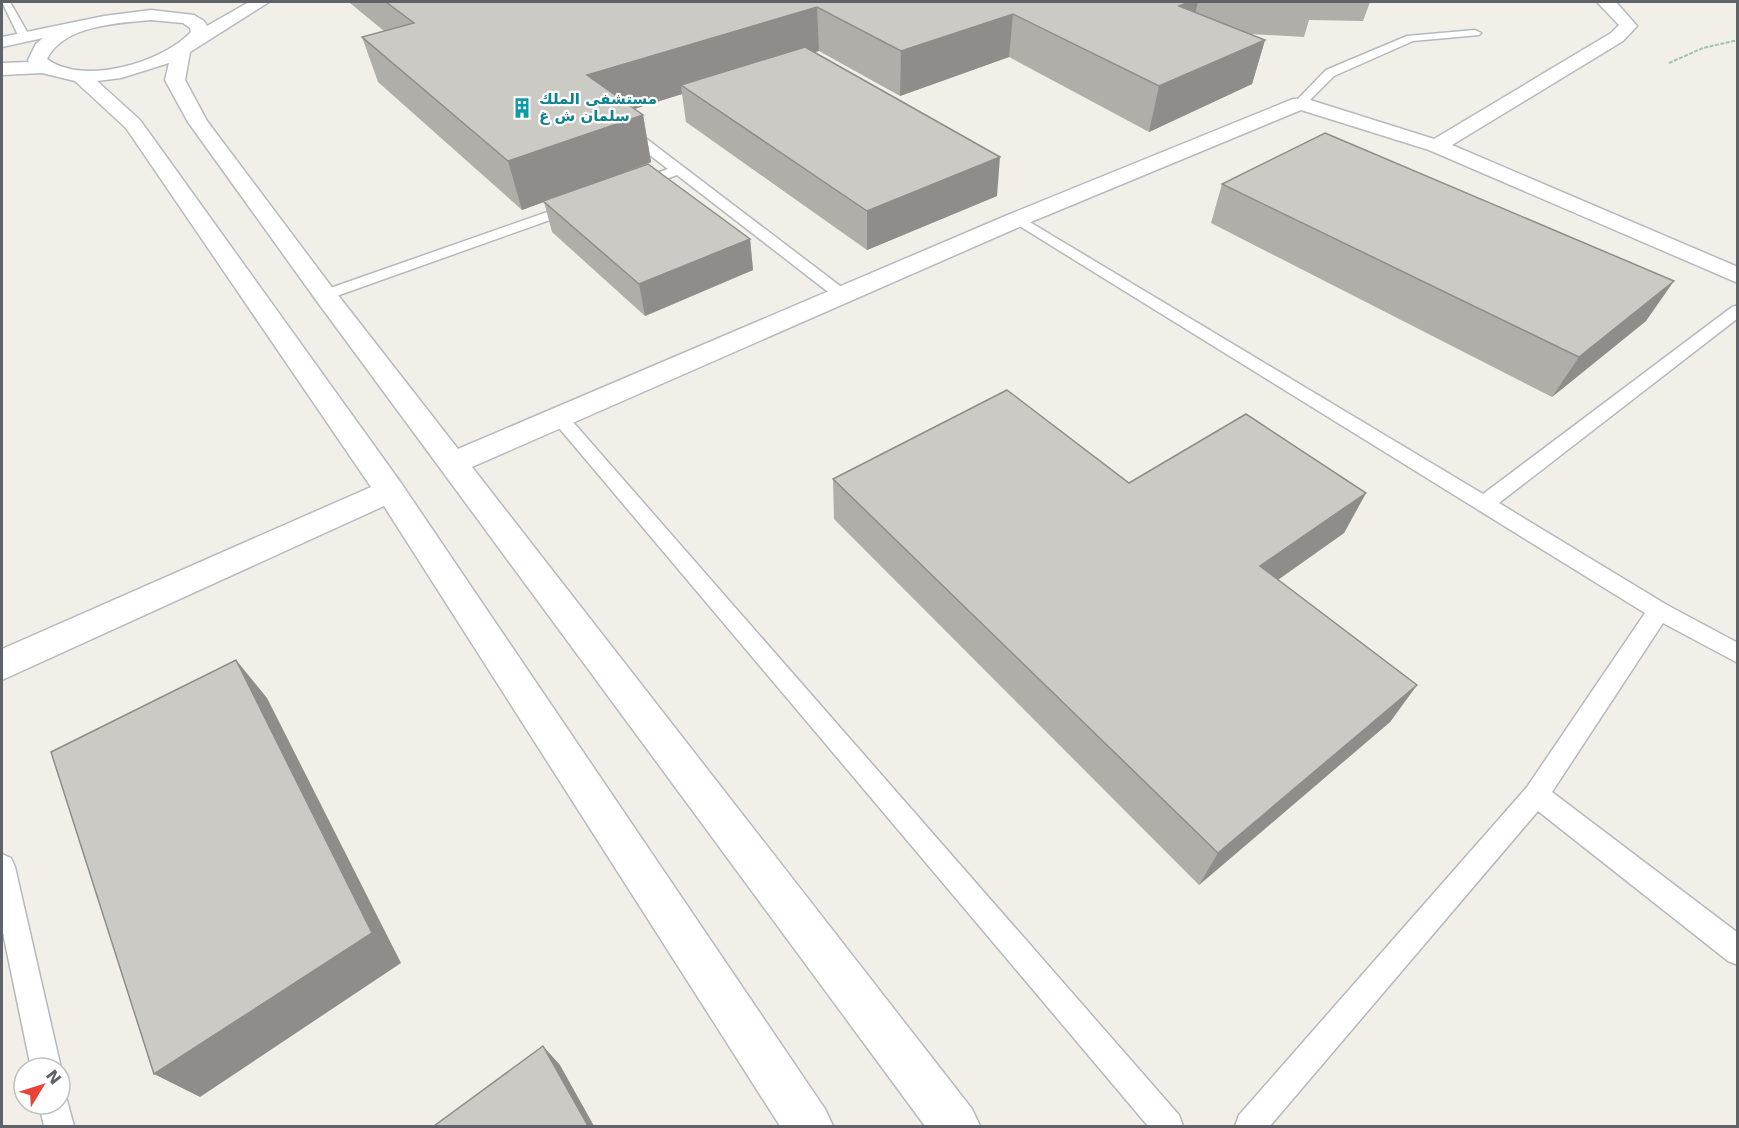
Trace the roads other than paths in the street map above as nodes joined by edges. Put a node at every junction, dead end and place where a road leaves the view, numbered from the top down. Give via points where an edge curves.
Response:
1 (5, 2) edge
2 (184, 2) edge
3 (261, 2) edge
4 (1605, 2) edge
5 (103, 21) junction
6 (1475, 33) dead end
7 (24, 37) junction
8 (2, 42) edge
9 (188, 47) junction
10 (42, 67) junction
11 (2, 69) edge
12 (79, 75) junction
13 (1300, 103) junction
14 (626, 130) edge
15 (1436, 147) junction
16 (678, 170) junction
17 (623, 190) edge
18 (590, 201) edge
19 (1018, 219) junction
20 (1737, 276) edge
21 (325, 295) junction
22 (842, 295) junction
23 (1737, 310) edge
24 (560, 418) junction
25 (453, 463) junction
26 (390, 491) junction
27 (1484, 504) junction
28 (1659, 611) junction
29 (1737, 654) edge
30 (2, 665) edge
31 (1536, 795) junction
32 (2, 867) edge
33 (1737, 951) edge
34 (43, 1056) edge
35 (808, 1126) edge
36 (955, 1126) edge
37 (1168, 1126) edge
38 (1250, 1126) edge

1 - 7 lane
2 - 5 street
3 - 9 street
4 - 15 street via 1628,26 1617,37
5 - 7 street
5 - 9 street via 151,15 180,17 198,25 200,33
5 - 10 street via 62,34 48,43 39,52 37,60
6 - 13 lane via 1411,38 1330,73
7 - 8 street
9 - 12 street via 160,62 134,69
9 - 21 street via 175,80 198,122
10 - 11 street
10 - 12 street
12 - 26 street via 133,124
13 - 15 street
13 - 19 street
14 - 16 lane
15 - 20 street
16 - 17 lane
16 - 22 lane
18 - 21 lane
19 - 22 street
19 - 27 lane
21 - 25 street
22 - 24 street
23 - 27 lane
24 - 25 street
24 - 37 lane
25 - 36 street
26 - 30 street
26 - 35 street
27 - 28 lane
28 - 29 lane
28 - 31 lane
31 - 33 lane
31 - 38 lane
32 - 34 lane

